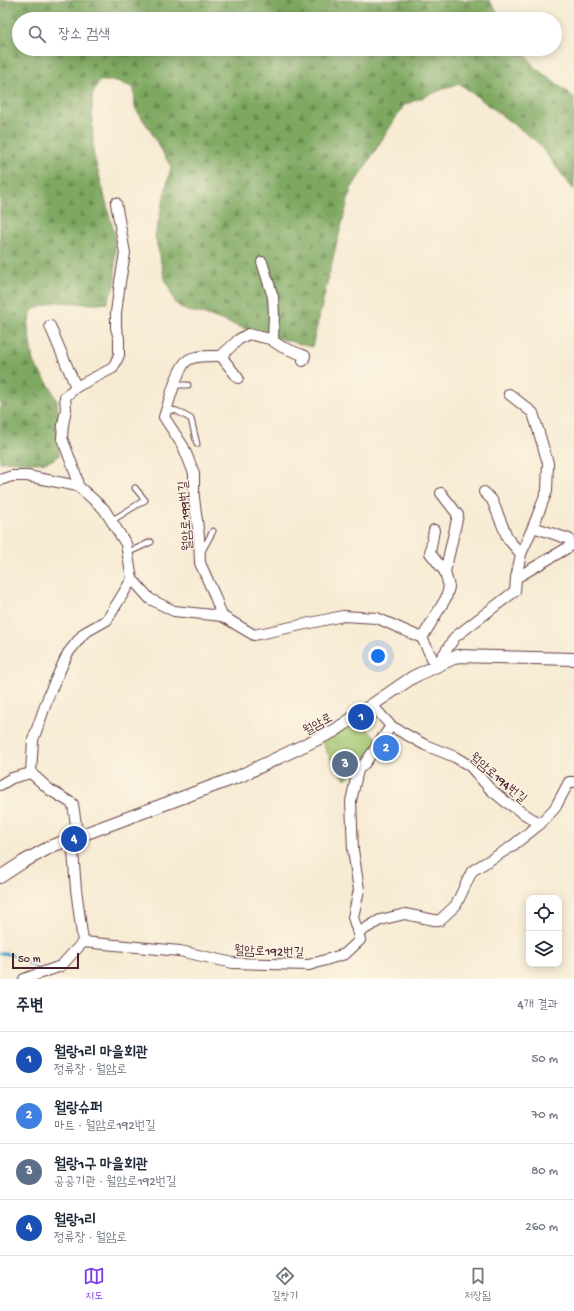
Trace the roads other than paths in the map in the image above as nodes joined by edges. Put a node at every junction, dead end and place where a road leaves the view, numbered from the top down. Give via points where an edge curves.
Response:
1 (116, 203) dead end
2 (262, 262) dead end
3 (50, 326) dead end
4 (273, 341) junction
5 (221, 356) junction
6 (303, 362) dead end
7 (238, 378) dead end
8 (175, 385) junction
9 (188, 385) dead end
10 (76, 386) junction
11 (509, 394) dead end
12 (167, 409) junction
13 (197, 444) dead end
14 (0, 480) edge
15 (78, 486) junction
16 (135, 488) dead end
17 (484, 492) dead end
18 (441, 493) dead end
19 (111, 521) junction
20 (533, 527) junction
21 (434, 530) dead end
22 (213, 531) dead end
23 (151, 542) dead end
24 (572, 542) edge
25 (128, 553) junction
26 (521, 554) junction
27 (200, 556) junction
28 (445, 572) junction
29 (516, 578) junction
30 (132, 579) junction
31 (222, 616) junction
32 (422, 638) junction
33 (574, 659) edge
34 (436, 666) junction
35 (372, 705) junction
36 (391, 726) junction
37 (31, 773) junction
38 (574, 782) edge
39 (0, 785) edge
40 (540, 824) junction
41 (72, 839) junction
42 (0, 877) edge
43 (358, 933) junction
44 (83, 942) junction
45 (24, 979) edge

1 - 10 street via 125,253 116,313 119,355 113,368
2 - 4 street via 273,297
3 - 10 street
4 - 5 street via 248,334
4 - 6 street via 305,356
5 - 7 street
5 - 8 street, 월암로199번길 via 188,360 180,368
8 - 9 lane
8 - 12 street, 월암로199번길
10 - 15 street via 65,397 62,438
11 - 20 street via 532,413 548,464 547,491
12 - 13 lane via 178,411 191,419
12 - 27 street, 월암로199번길 via 164,417 183,446 194,473
14 - 15 street via 12,476 27,476
15 - 19 street via 104,510
16 - 19 lane via 145,500
17 - 26 street via 492,500 508,539
18 - 28 street via 458,515
19 - 25 street via 126,544
20 - 24 street
20 - 26 street
21 - 28 street via 430,553
22 - 27 lane
23 - 25 lane
24 - 29 street
25 - 30 street
26 - 29 street
27 - 31 street, 월암로199번길 via 200,563
28 - 32 street via 449,587 446,598
29 - 34 street via 515,591 454,637
30 - 31 street via 150,599 174,611
30 - 37 street via 108,620 84,633 68,653 50,692 33,740
31 - 32 street via 254,635 343,616 377,618
32 - 34 street
33 - 34 street, 월암로 via 458,656
34 - 35 street, 월암로 via 414,677
35 - 36 street
35 - 41 street, 월암로 via 334,731 240,776
36 - 40 street, 월암로194번길 via 470,766 495,794
36 - 43 street via 358,770 351,801 353,850 359,890 353,917
37 - 39 street via 12,778
37 - 41 street via 50,790 73,804 76,825
38 - 40 street via 569,782 555,808
40 - 43 street via 511,848 472,871 456,905 439,920 405,914 380,920
41 - 42 street, 월암로 via 52,846
41 - 44 street
43 - 44 street, 월암로192번길 via 360,940 345,954 310,965 233,963 180,951
44 - 45 street via 61,966

